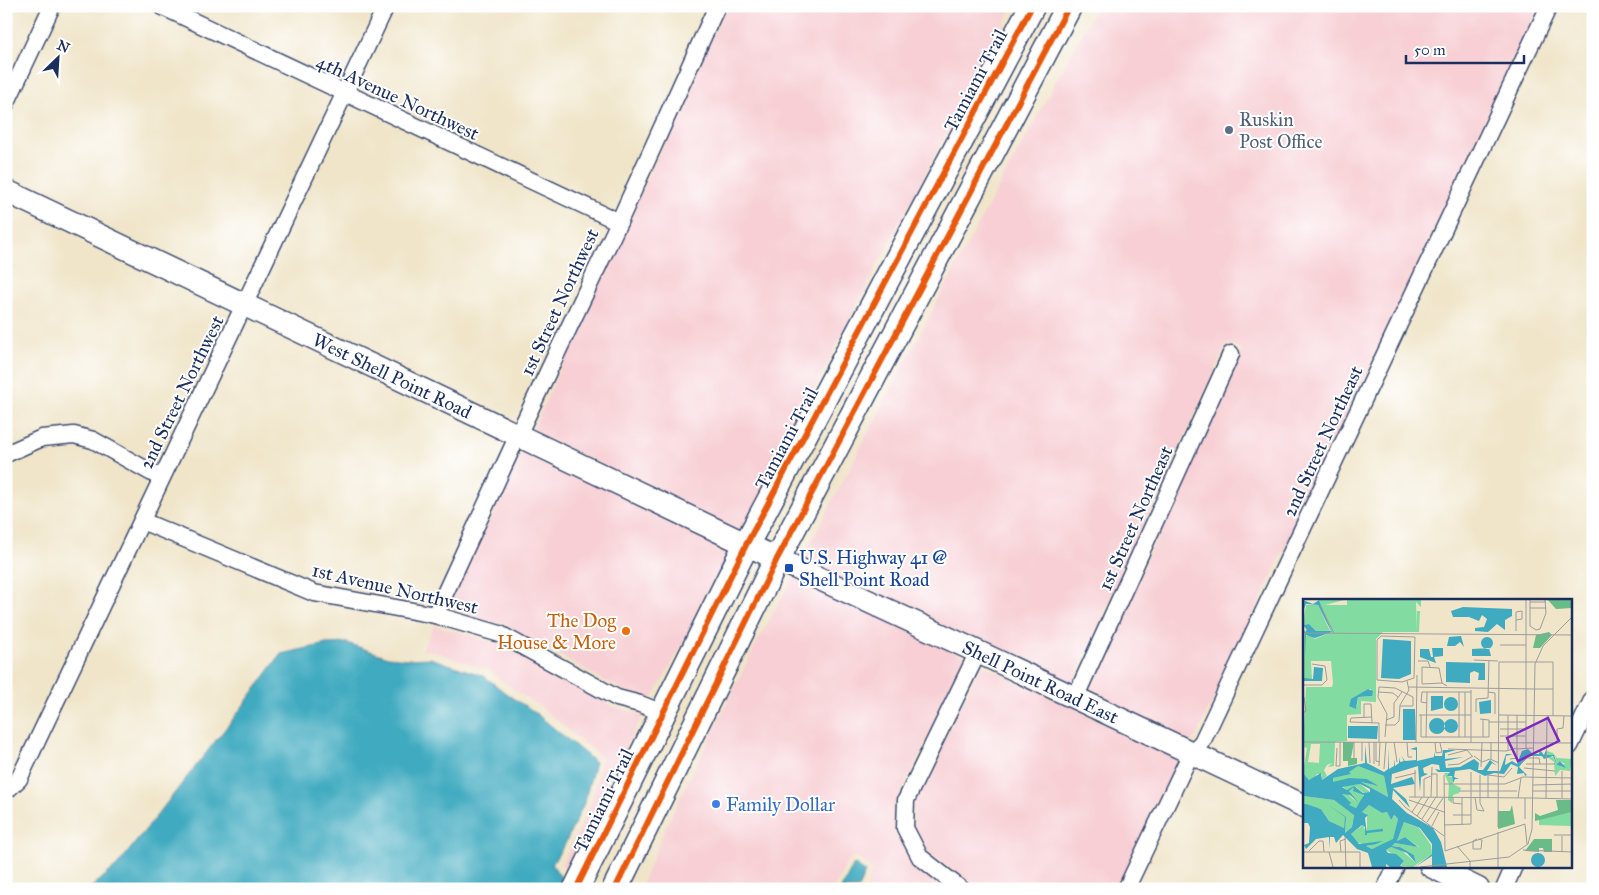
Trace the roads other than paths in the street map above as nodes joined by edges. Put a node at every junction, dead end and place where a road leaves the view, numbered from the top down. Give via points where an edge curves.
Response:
1 (52, 6) edge
2 (161, 6) edge
3 (386, 6) edge
4 (1032, 6) edge
5 (1049, 6) edge
6 (1070, 6) edge
7 (1549, 6) edge
8 (716, 7) edge
9 (344, 94) junction
10 (1022, 96) junction
11 (6, 104) edge
12 (959, 143) junction
13 (6, 191) edge
14 (619, 222) junction
15 (919, 289) junction
16 (245, 304) junction
17 (1231, 354) dead end
18 (518, 435) junction
19 (6, 454) edge
20 (161, 478) junction
21 (142, 521) junction
22 (746, 545) junction
23 (777, 559) junction
24 (435, 615) junction
25 (978, 652) junction
26 (1075, 698) junction
27 (1593, 698) edge
28 (663, 713) junction
29 (1572, 742) edge
30 (1191, 753) junction
31 (6, 791) edge
32 (1303, 806) edge
33 (1395, 868) edge
34 (1435, 868) edge
35 (1513, 868) edge
36 (577, 887) edge
37 (615, 889) edge
38 (961, 889) edge
39 (1126, 889) edge
40 (1385, 889) edge
41 (1478, 889) edge
42 (1504, 889) edge

1 - 11 street
2 - 9 street, 4th Avenue Northwest
3 - 9 street, 2nd Street Northwest
4 - 12 main road, Tamiami Trail
5 - 10 main road via 1018,65 1015,77
6 - 10 main road
7 - 30 street, 2nd Street Northeast via 1202,742
8 - 14 street, 1st Street Northwest
9 - 14 street, 4th Avenue Northwest
9 - 16 street, 2nd Street Northwest
10 - 15 main road
12 - 15 main road via 964,164 962,174 937,223
12 - 22 main road, Tamiami Trail
13 - 16 street, West Shell Point Road
14 - 18 street, 1st Street Northwest
15 - 23 main road
16 - 18 street, West Shell Point Road
16 - 20 street, 2nd Street Northwest
17 - 26 street, 1st Street Northeast
18 - 22 street, West Shell Point Road
18 - 24 street, 1st Street Northwest
19 - 20 street via 42,438 74,435 93,440
20 - 21 street, 2nd Street Northwest
21 - 24 street, 1st Avenue Northwest via 314,593
21 - 31 street, 2nd Street Northwest via 19,779
22 - 23 street, West Shell Point Road
22 - 28 main road, Tamiami Trail
23 - 25 street, Shell Point Road East
23 - 37 main road
24 - 28 street, 1st Avenue Northwest via 500,634 617,698
25 - 26 street, Shell Point Road East
25 - 38 street via 906,800 905,828 920,857
26 - 30 street, Shell Point Road East
27 - 29 street
28 - 36 main road, Tamiami Trail
30 - 32 street, Shell Point Road East
30 - 39 street, 2nd Street Northeast
33 - 40 street
34 - 41 street
35 - 42 street

